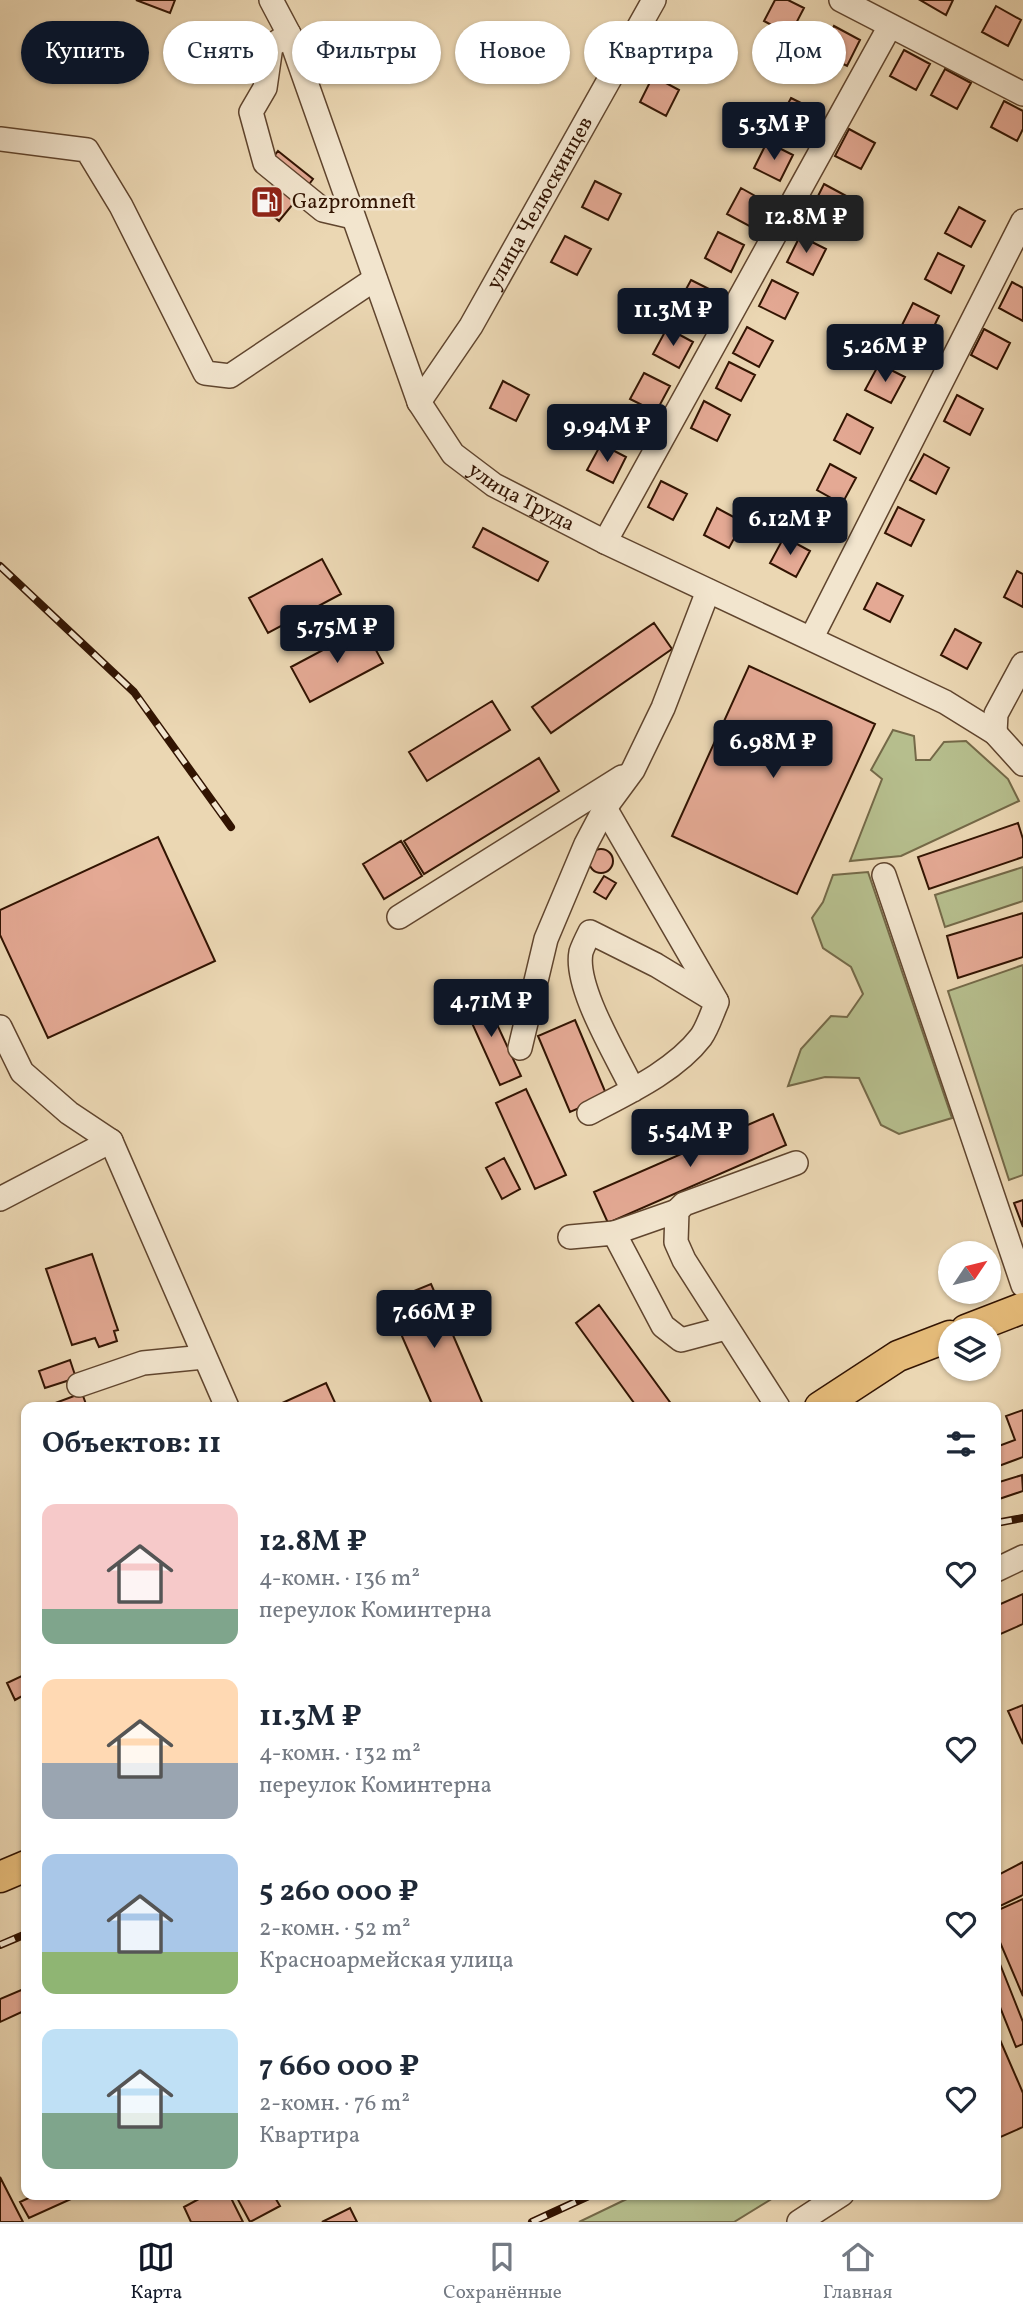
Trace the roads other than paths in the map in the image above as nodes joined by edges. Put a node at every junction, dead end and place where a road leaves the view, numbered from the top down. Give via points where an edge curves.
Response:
1 (271, 0) edge
2 (654, 0) edge
3 (841, 0) edge
4 (883, 15) edge
5 (289, 34) junction
6 (1023, 94) edge
7 (0, 139) edge
8 (353, 217) junction
9 (1023, 221) edge
10 (375, 279) junction
11 (419, 402) junction
12 (605, 542) junction
13 (708, 591) junction
14 (812, 637) junction
15 (1023, 664) edge
16 (995, 733) junction
17 (1023, 765) edge
18 (633, 770) junction
19 (605, 808) junction
20 (884, 875) dead end
21 (399, 917) dead end
22 (717, 1002) junction
23 (0, 1027) edge
24 (520, 1048) dead end
25 (633, 1090) junction
26 (589, 1113) dead end
27 (111, 1141) junction
28 (796, 1163) dead end
29 (0, 1199) edge
30 (677, 1211) junction
31 (614, 1233) junction
32 (570, 1237) dead end
33 (1023, 1284) edge
34 (1023, 1308) edge
35 (997, 1318) edge
36 (726, 1328) junction
37 (938, 1341) edge
38 (204, 1357) junction
39 (79, 1385) dead end
40 (225, 1402) edge
41 (775, 1402) edge
42 (828, 1402) edge
43 (1023, 1557) edge
44 (1001, 1568) edge
45 (21, 1868) edge
46 (0, 1877) edge
47 (833, 2200) edge
48 (799, 2222) edge

1 - 5 street, улица Труда
2 - 11 street, улица Челюскинцев via 471,326
3 - 4 street
4 - 6 street
4 - 12 street
5 - 8 street, улица Труда
5 - 8 street via 271,46 265,88 251,112 265,163 323,210
7 - 10 street via 87,150 121,206 205,373 230,376
8 - 10 street, улица Труда
9 - 14 street
10 - 11 street, улица Труда
11 - 12 street, улица Труда via 453,454 494,485
12 - 13 street, улица Труда
13 - 14 street, улица Труда
13 - 18 street via 663,708
14 - 16 street, улица Труда via 945,702
15 - 16 street via 996,714
16 - 17 street, улица Труда
18 - 19 street
18 - 21 street
19 - 22 street
19 - 24 street via 546,939
20 - 33 street
22 - 25 street via 702,1036
22 - 25 street via 590,932 581,954 588,1003
23 - 27 street via 22,1072 69,1113
25 - 26 street
27 - 29 street
27 - 38 street
28 - 30 street via 684,1204
30 - 31 street
30 - 36 street via 676,1242
31 - 32 street
31 - 36 street via 663,1326 681,1340
34 - 35 main road
36 - 41 street
37 - 42 main road via 898,1356
38 - 39 street via 143,1363
38 - 40 street
43 - 44 street
45 - 46 main road
47 - 48 street

